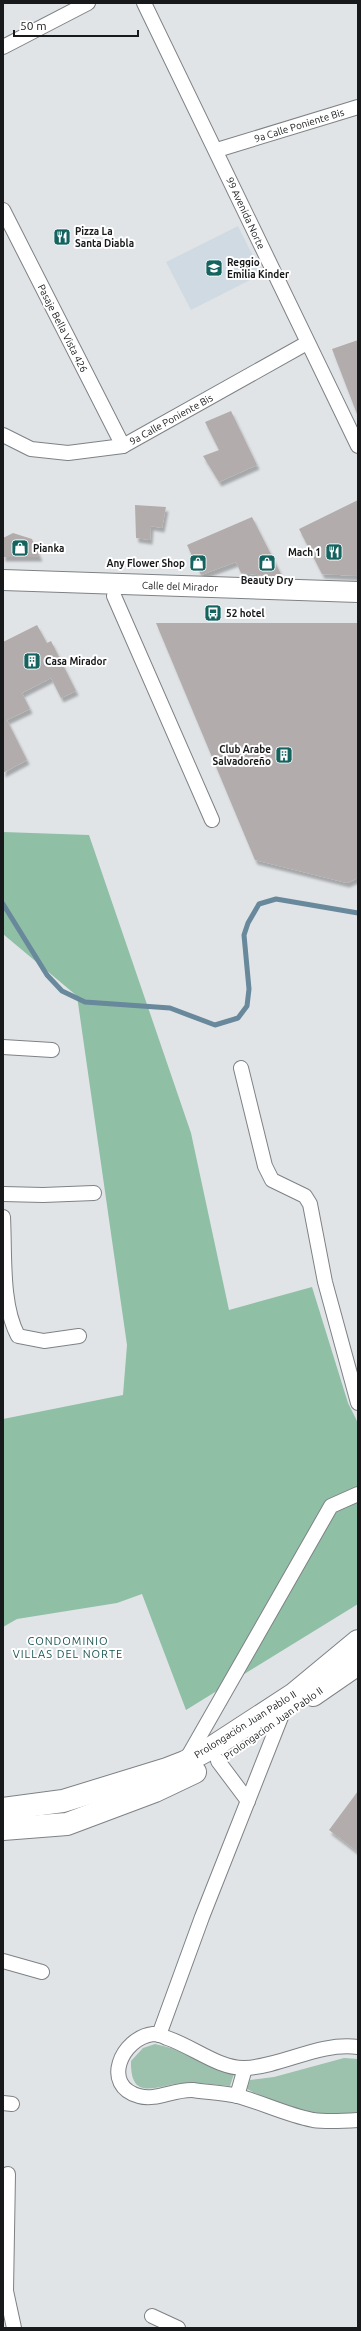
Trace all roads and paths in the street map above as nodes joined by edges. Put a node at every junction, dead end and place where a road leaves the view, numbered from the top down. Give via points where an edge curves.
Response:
1 (88, 3) edge
2 (144, 3) edge
3 (3, 47) edge
4 (358, 107) edge
5 (217, 150) junction
6 (3, 210) edge
7 (307, 343) junction
8 (3, 435) edge
9 (123, 446) junction
10 (358, 446) edge
11 (3, 580) edge
12 (3, 592) edge
13 (358, 592) edge
14 (114, 596) junction
15 (358, 602) edge
16 (212, 820) dead end
17 (3, 1047) edge
18 (52, 1050) dead end
19 (242, 1068) dead end
20 (94, 1193) dead end
21 (3, 1194) edge
22 (3, 1217) edge
23 (4, 1237) edge
24 (79, 1336) dead end
25 (358, 1403) edge
26 (358, 1494) edge
27 (358, 1641) edge
28 (358, 1664) edge
29 (281, 1717) junction
30 (218, 1761) junction
31 (185, 1762) junction
32 (248, 1802) junction
33 (3, 1809) edge
34 (3, 1829) edge
35 (3, 1961) edge
36 (42, 1972) dead end
37 (159, 2035) junction
38 (358, 2047) edge
39 (245, 2068) junction
40 (237, 2096) junction
41 (358, 2120) edge
42 (8, 2174) dead end
43 (5, 2290) edge
44 (152, 2316) dead end
45 (14, 2328) edge
46 (178, 2328) edge

1 - 3 street
2 - 5 street, 99 Avenida Norte
4 - 5 street, 9a Calle Poniente Bis
5 - 7 street, 99 Avenida Norte
6 - 9 street, Pasaje Bella Vista 426
7 - 9 street, 9a Calle Poniente Bis
7 - 10 street, 99 Avenida Norte
8 - 9 street, 9a Calle Poniente Bis via 30,449 68,453
11 - 13 main road, Calle del Mirador
12 - 14 main road, Calle del Mirador
14 - 15 main road, Calle del Mirador
14 - 16 street
17 - 18 street
19 - 25 street via 265,1166 272,1180 305,1196 310,1204 325,1282
20 - 21 street
22 - 23 street
23 - 24 street via 7,1300 12,1325 18,1336 44,1342
26 - 31 street via 331,1506
27 - 31 main road, Prolongación Juan Pablo II via 294,1694
28 - 29 main road, Prolongacion Juan Pablo II
29 - 30 main road, Prolongacion Juan Pablo II
29 - 32 street
30 - 32 street
30 - 34 main road, Prolongacion Juan Pablo II via 155,1791 67,1824
31 - 33 main road, Prolongación Juan Pablo II via 63,1801
32 - 37 street
35 - 36 street
37 - 39 street via 186,2044 203,2056
37 - 40 street via 140,2038 123,2051 118,2072 121,2085 130,2093 152,2097 180,2090 193,2090
38 - 39 street via 331,2047
39 - 40 street
40 - 41 street via 313,2120
42 - 43 street
43 - 45 street
44 - 46 street

